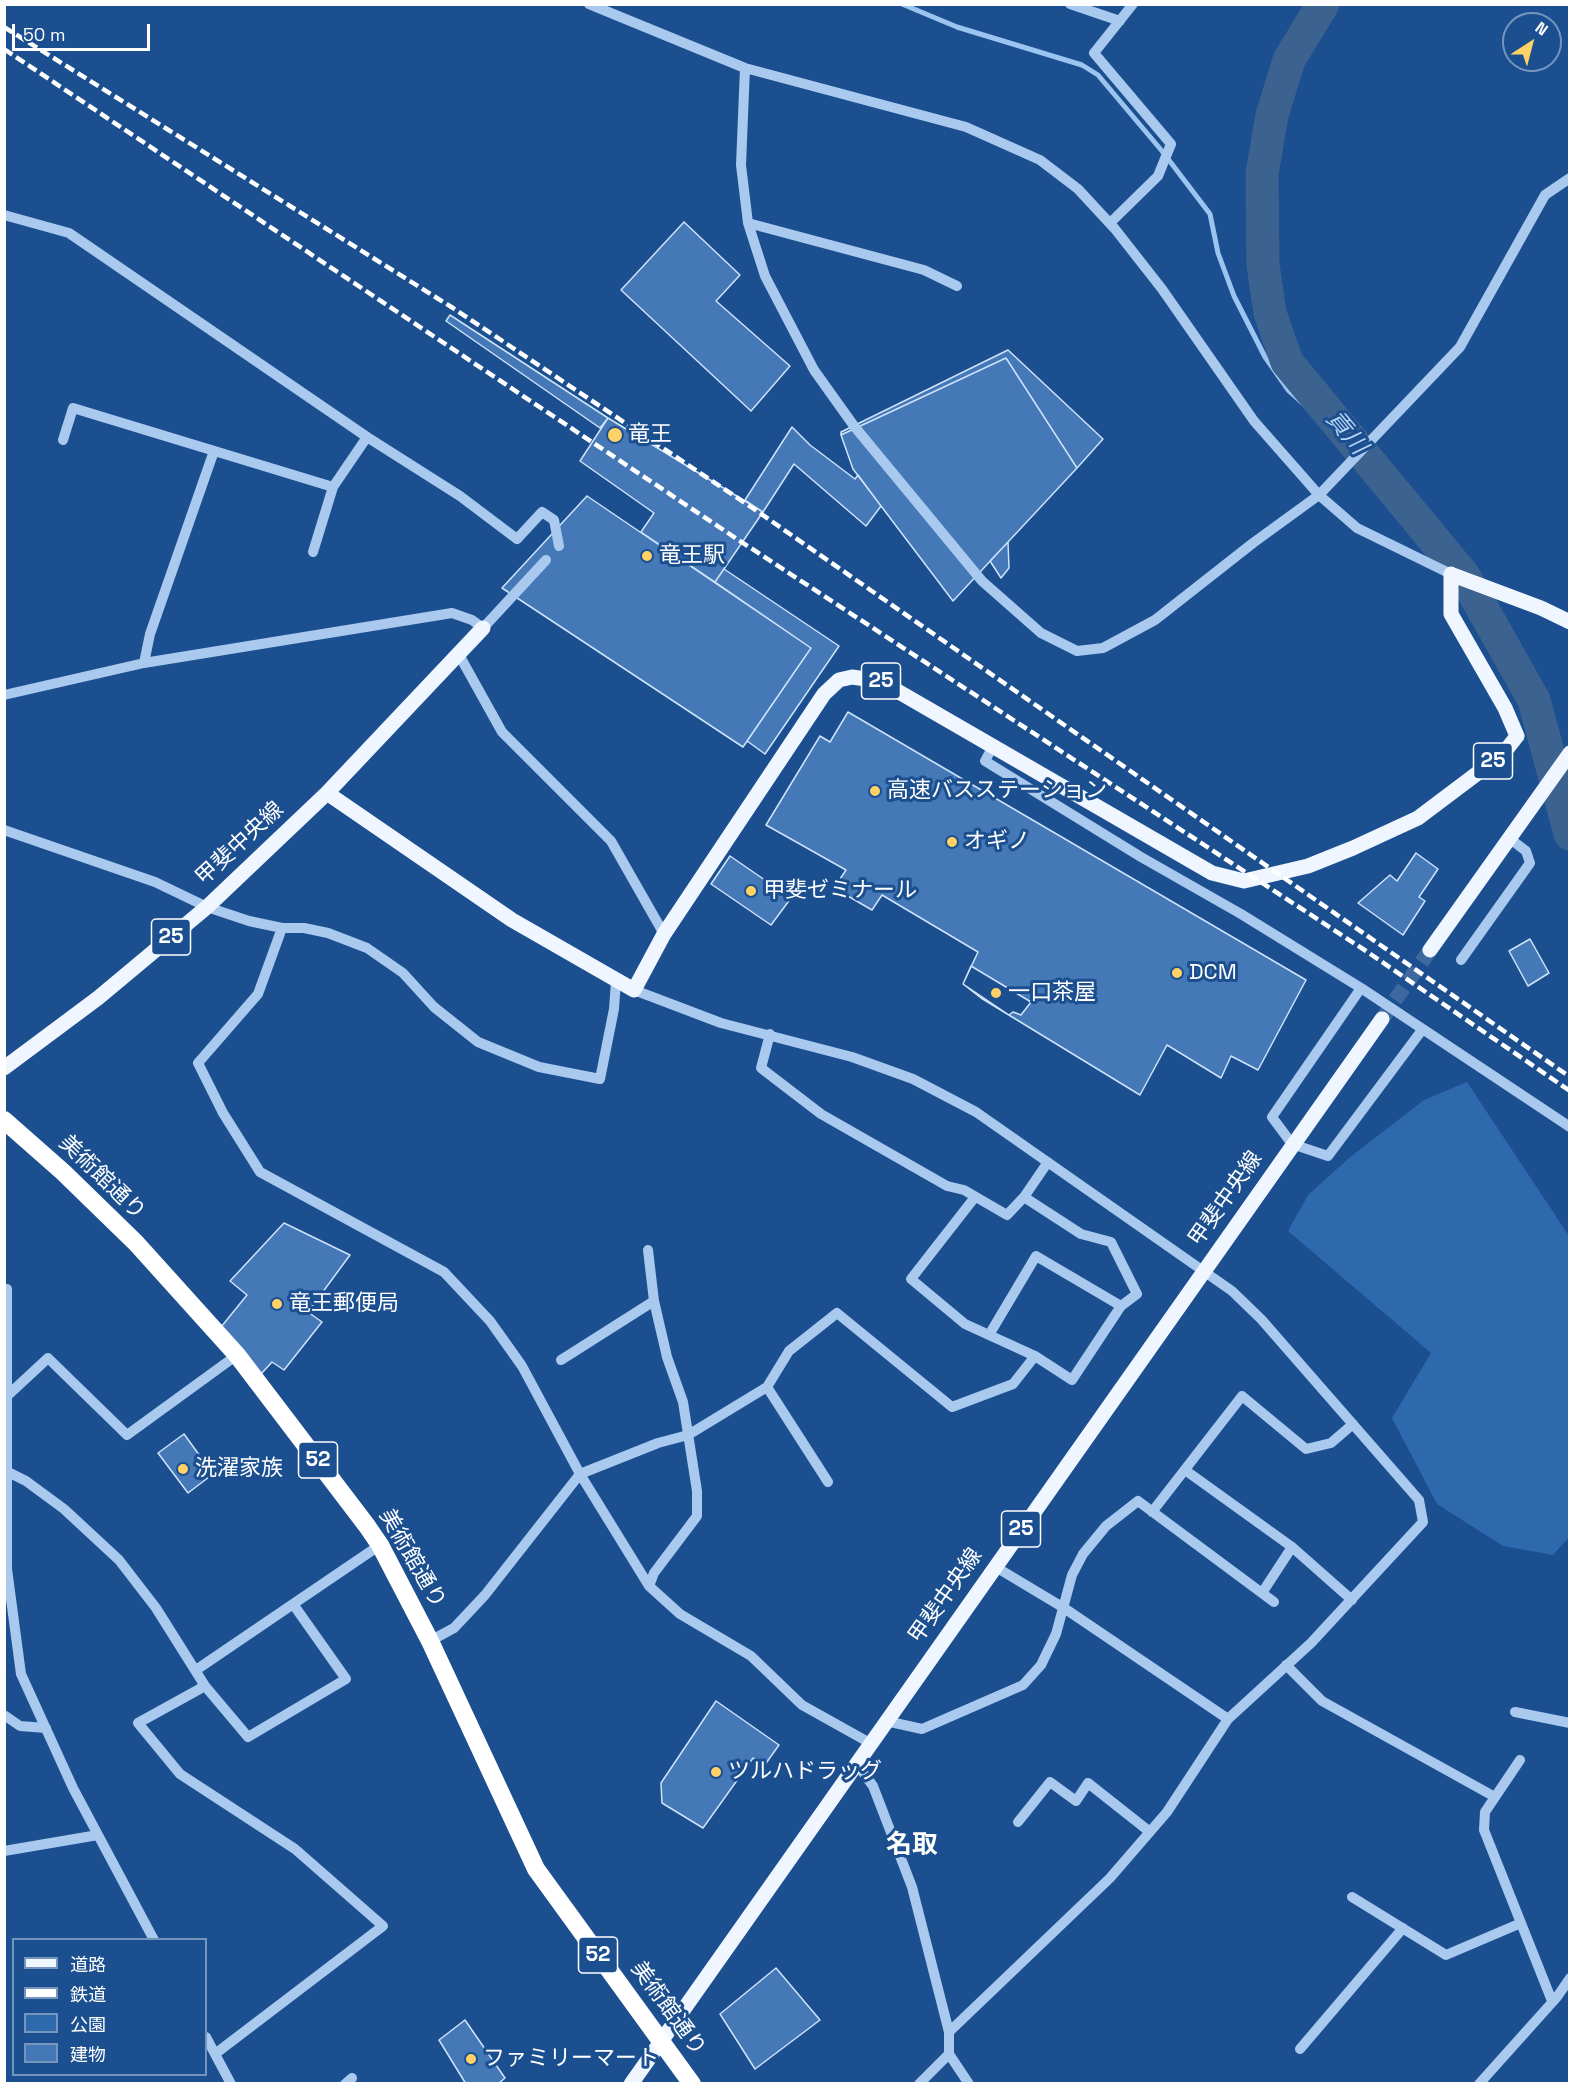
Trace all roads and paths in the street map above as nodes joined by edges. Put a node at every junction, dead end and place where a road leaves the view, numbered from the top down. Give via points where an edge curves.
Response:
1 (589, 4) edge
2 (1070, 4) edge
3 (1133, 4) edge
4 (1120, 21) junction
5 (745, 68) junction
6 (1569, 178) edge
7 (4, 215) edge
8 (748, 223) junction
9 (1110, 223) junction
10 (957, 286) dead end
11 (368, 437) junction
12 (63, 440) dead end
13 (213, 451) junction
14 (333, 487) junction
15 (1319, 495) junction
16 (559, 546) dead end
17 (313, 552) dead end
18 (546, 560) dead end
19 (1452, 574) junction
20 (1569, 622) edge
21 (483, 628) junction
22 (458, 653) junction
23 (144, 663) junction
24 (4, 695) edge
25 (993, 746) junction
26 (1569, 753) edge
27 (327, 793) junction
28 (4, 831) edge
29 (1512, 834) junction
30 (207, 907) junction
31 (282, 928) junction
32 (664, 934) junction
33 (1430, 950) tunnel mouth
34 (1461, 960) dead end
35 (616, 981) junction
36 (1361, 988) junction
37 (634, 990) junction
38 (1382, 1019) tunnel mouth
39 (1418, 1028) junction
40 (770, 1034) junction
41 (4, 1068) edge
42 (4, 1120) edge
43 (1569, 1127) edge
44 (1292, 1144) junction
45 (1048, 1162) junction
46 (975, 1197) junction
47 (1024, 1197) junction
48 (648, 1250) dead end
49 (1202, 1271) junction
50 (7, 1289) dead end
51 (654, 1301) junction
52 (1120, 1306) junction
53 (989, 1335) junction
54 (237, 1355) junction
55 (1035, 1356) junction
56 (561, 1360) dead end
57 (767, 1387) junction
58 (6, 1396) edge
59 (1353, 1424) junction
60 (688, 1434) junction
61 (1185, 1470) junction
62 (6, 1471) junction
63 (580, 1474) junction
64 (828, 1482) dead end
65 (1152, 1512) junction
66 (380, 1545) junction
67 (1292, 1547) junction
68 (994, 1566) junction
69 (6, 1570) edge
70 (649, 1586) junction
71 (1262, 1593) junction
72 (1352, 1600) junction
73 (1274, 1602) dead end
74 (293, 1604) junction
75 (1064, 1608) junction
76 (430, 1641) junction
77 (1286, 1665) junction
78 (196, 1670) junction
79 (206, 1686) junction
80 (1515, 1712) dead end
81 (4, 1715) edge
82 (1228, 1719) junction
83 (886, 1721) junction
84 (1569, 1723) edge
85 (46, 1728) junction
86 (870, 1743) junction
87 (1520, 1760) dead end
88 (856, 1763) junction
89 (1495, 1797) junction
90 (1018, 1822) dead end
91 (1150, 1832) junction
92 (98, 1834) junction
93 (4, 1851) edge
94 (1352, 1897) dead end
95 (1521, 1923) junction
96 (1402, 1928) junction
97 (153, 1938) edge
98 (1569, 1978) edge
99 (1552, 2001) junction
100 (949, 2032) junction
101 (207, 2039) edge
102 (662, 2040) junction
103 (1300, 2049) dead end
104 (215, 2054) junction
105 (949, 2054) junction
106 (231, 2084) edge
107 (631, 2084) edge
108 (692, 2084) edge
109 (919, 2084) edge
110 (969, 2084) edge
111 (1479, 2084) edge

1 - 5 street
2 - 4 street
3 - 4 street
4 - 9 street via 1094,53 1171,144 1158,176
5 - 8 street via 741,165
5 - 9 street via 966,127 1040,160 1078,189
6 - 15 street via 1545,195 1460,347
7 - 11 street via 69,233
8 - 10 street via 924,270
8 - 15 street via 770,286 814,370 854,426 982,581 1041,633 1077,651 1103,648 1155,620
9 - 15 street via 1162,289 1254,421
11 - 14 street
11 - 16 street via 460,496 517,539 542,513 554,520
12 - 13 street via 73,408
13 - 14 street
13 - 23 street via 150,634
14 - 17 street
15 - 19 street via 1358,528
18 - 21 street
19 - 20 main road
19 - 25 main road, 25 via 1451,614 1517,736 1503,754 1418,818 1308,866 1244,881 1212,873
21 - 22 main road, 甲斐中央線 / 25
21 - 23 street via 452,613
22 - 27 main road, 甲斐中央線 / 25
22 - 32 street via 502,732 611,841
23 - 24 street
25 - 32 main road, 25 via 880,681 852,677 839,680 824,694
25 - 36 street via 985,761
26 - 29 main road, 25
27 - 30 main road, 甲斐中央線 / 25
27 - 35 main road via 512,920
28 - 30 street via 154,882
29 - 33 main road, 25
29 - 34 street via 1530,863
30 - 31 street
30 - 41 main road, 甲斐中央線 / 25 via 98,999
31 - 35 street via 328,933 367,948 403,973 434,1007 478,1042 539,1067 600,1079
31 - 63 street via 258,994 198,1063 223,1113 260,1172 444,1272 490,1321 522,1366
32 - 37 main road, 25
35 - 37 main road
36 - 39 street
36 - 44 street via 1272,1117
37 - 40 street via 721,1023
38 - 44 main road, 甲斐中央線 / 25
39 - 43 street
39 - 44 street via 1328,1156
40 - 45 street via 913,1079 976,1112
40 - 46 street via 761,1068 821,1114 948,1186
42 - 54 highway, 美術館通り / 52 via 136,1243
44 - 49 main road, 甲斐中央線 / 25
45 - 47 street
45 - 49 street
46 - 47 street via 1007,1215
46 - 53 street via 911,1279 964,1324
47 - 52 street via 1081,1234 1111,1242 1137,1294
48 - 51 street
49 - 59 street via 1232,1291 1261,1320
49 - 68 main road, 甲斐中央線 / 25
50 - 58 street
51 - 56 street
51 - 60 street via 683,1402
52 - 53 street via 1036,1256
52 - 55 street via 1072,1380
53 - 55 street
54 - 58 street via 127,1435 48,1358
54 - 66 highway, 美術館通り / 52
55 - 57 street via 1012,1383 952,1407 837,1313 789,1351
57 - 60 street
57 - 64 street
58 - 62 street
59 - 61 street via 1331,1443 1306,1449 1242,1396
59 - 72 street via 1419,1500 1424,1514 1423,1522
60 - 63 street
60 - 70 street via 697,1516 654,1573
61 - 65 street
61 - 67 street
62 - 69 street
62 - 78 street via 64,1509 119,1560
63 - 70 street
63 - 76 street via 485,1595 454,1628
65 - 71 street
65 - 75 street via 1138,1501 1106,1526 1072,1575
66 - 74 street
66 - 76 highway, 美術館通り / 52
67 - 71 street
67 - 72 street
68 - 75 street
68 - 83 main road, 甲斐中央線 / 25
69 - 85 street via 21,1674
70 - 86 street via 680,1614 751,1656 802,1705
71 - 73 street
72 - 77 street
74 - 78 street
74 - 79 street via 346,1679 248,1737
75 - 82 street
75 - 83 street via 1041,1665 1023,1685 922,1729
76 - 102 highway, 美術館通り / 52 via 536,1869
77 - 82 street
77 - 89 street via 1322,1701
78 - 79 street
79 - 104 street via 138,1723 180,1774 295,1849 382,1926
80 - 84 street
81 - 85 street via 20,1726
82 - 91 street
83 - 86 main road, 甲斐中央線 / 25
85 - 92 street
86 - 88 main road, 甲斐中央線 / 25
87 - 89 street
88 - 100 street via 873,1786 912,1887
88 - 102 main road, 甲斐中央線 / 25
89 - 95 street via 1485,1812 1484,1830
90 - 91 street via 1050,1782 1076,1801 1088,1784
91 - 100 street via 1110,1878
92 - 93 street
92 - 97 street
94 - 96 street
95 - 96 street via 1446,1955
95 - 99 street
96 - 103 street
98 - 99 street
99 - 111 street
100 - 105 street
101 - 104 street
102 - 107 main road, 甲斐中央線 / 25
102 - 108 highway, 美術館通り / 52
104 - 106 street
105 - 109 street
105 - 110 street

